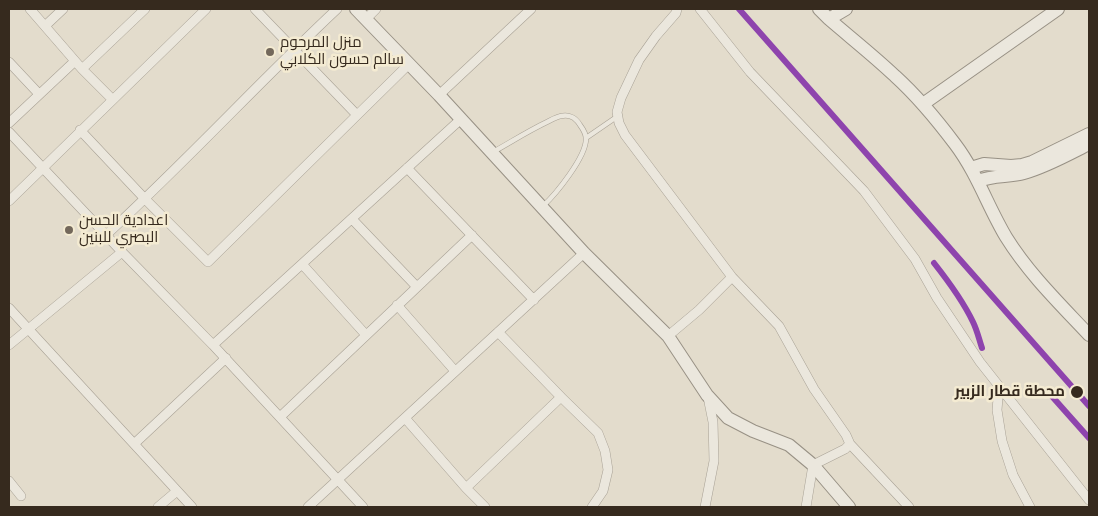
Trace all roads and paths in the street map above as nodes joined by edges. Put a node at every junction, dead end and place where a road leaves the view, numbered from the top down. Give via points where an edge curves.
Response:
1 (30, 9) edge
2 (64, 9) edge
3 (145, 9) edge
4 (205, 9) edge
5 (255, 9) edge
6 (336, 9) edge
7 (356, 9) edge
8 (376, 9) edge
9 (530, 9) edge
10 (677, 9) edge
11 (700, 9) edge
12 (819, 9) edge
13 (846, 9) edge
14 (1058, 9) edge
15 (366, 19) junction
16 (829, 19) junction
17 (45, 26) junction
18 (294, 49) junction
19 (74, 61) junction
20 (9, 62) edge
21 (409, 64) junction
22 (82, 69) junction
23 (40, 94) junction
24 (438, 95) junction
25 (112, 99) junction
26 (923, 104) junction
27 (357, 115) junction
28 (618, 116) junction
29 (461, 119) junction
30 (9, 123) edge
31 (80, 130) junction
32 (9, 132) edge
33 (1089, 134) edge
34 (586, 138) junction
35 (1089, 144) edge
36 (492, 153) junction
37 (42, 168) junction
38 (407, 168) junction
39 (971, 168) junction
40 (978, 181) junction
41 (145, 199) junction
42 (9, 201) edge
43 (542, 208) junction
44 (352, 219) junction
45 (106, 235) junction
46 (472, 235) junction
47 (122, 252) junction
48 (584, 253) junction
49 (302, 264) junction
50 (732, 277) junction
51 (417, 287) junction
52 (534, 300) junction
53 (397, 306) junction
54 (9, 308) edge
55 (28, 330) junction
56 (498, 332) junction
57 (366, 335) junction
58 (1089, 335) edge
59 (668, 336) junction
60 (213, 345) junction
61 (9, 346) edge
62 (226, 358) junction
63 (456, 371) junction
64 (999, 386) junction
65 (707, 395) junction
66 (561, 398) junction
67 (280, 417) junction
68 (405, 418) junction
69 (134, 444) junction
70 (850, 444) junction
71 (813, 465) junction
72 (338, 480) junction
73 (9, 481) edge
74 (466, 488) junction
75 (176, 491) junction
76 (21, 496) dead end
77 (1089, 500) edge
78 (158, 507) edge
79 (192, 507) edge
80 (308, 507) edge
81 (363, 507) edge
82 (485, 507) edge
83 (592, 507) edge
84 (705, 507) edge
85 (806, 507) edge
86 (849, 507) edge
87 (909, 507) edge
88 (1030, 507) edge

1 - 17 street
2 - 17 street
3 - 22 street
4 - 25 street
5 - 18 street
6 - 18 street
7 - 15 street
8 - 15 street
9 - 24 street
10 - 28 street via 639,60 621,98
11 - 64 street via 750,72 864,190 915,259 937,298
12 - 16 street
13 - 16 street
14 - 26 street
15 - 21 street
16 - 26 street via 896,76
17 - 19 street
18 - 27 street
18 - 41 street
19 - 22 street
19 - 23 street
20 - 23 street
21 - 24 street
21 - 27 street
22 - 25 street
23 - 30 street
24 - 29 street
25 - 31 street
26 - 39 street
27 - 41 street via 208,262
28 - 34 lane
28 - 50 street via 625,135
29 - 36 street
29 - 38 street
31 - 37 street
31 - 41 street
32 - 37 street
33 - 39 street via 1022,165 984,164
34 - 36 lane via 578,121 569,115 561,116
34 - 43 lane via 585,148 572,170
35 - 40 street via 1025,173
36 - 43 street
37 - 42 street
37 - 45 street
38 - 44 street
38 - 46 street
39 - 40 street
40 - 58 street via 994,216 1019,256
41 - 45 street
43 - 48 street
44 - 49 street
44 - 51 street
45 - 47 street
46 - 51 street
46 - 52 street
47 - 55 street
47 - 60 street
48 - 52 street
48 - 59 street
49 - 57 street
49 - 60 street
50 - 59 street
50 - 70 street via 779,326
51 - 53 street
52 - 56 street
53 - 57 street
53 - 63 street
54 - 55 street
55 - 61 street
55 - 69 street
56 - 63 street
56 - 66 street
57 - 67 street
59 - 65 street
60 - 62 street
62 - 67 street
62 - 69 street
63 - 68 street
64 - 77 street
64 - 88 street via 997,410 1002,441 1013,475
65 - 71 street via 728,418 790,445
65 - 84 street via 713,422 714,462
66 - 74 street
66 - 83 street via 598,433 605,451 608,470 603,491
67 - 72 street
68 - 72 street
68 - 74 street
69 - 75 street
70 - 71 street
70 - 87 street
71 - 85 street
71 - 86 street
72 - 80 street
72 - 81 street
73 - 76 street
74 - 82 street
75 - 78 street
75 - 79 street

